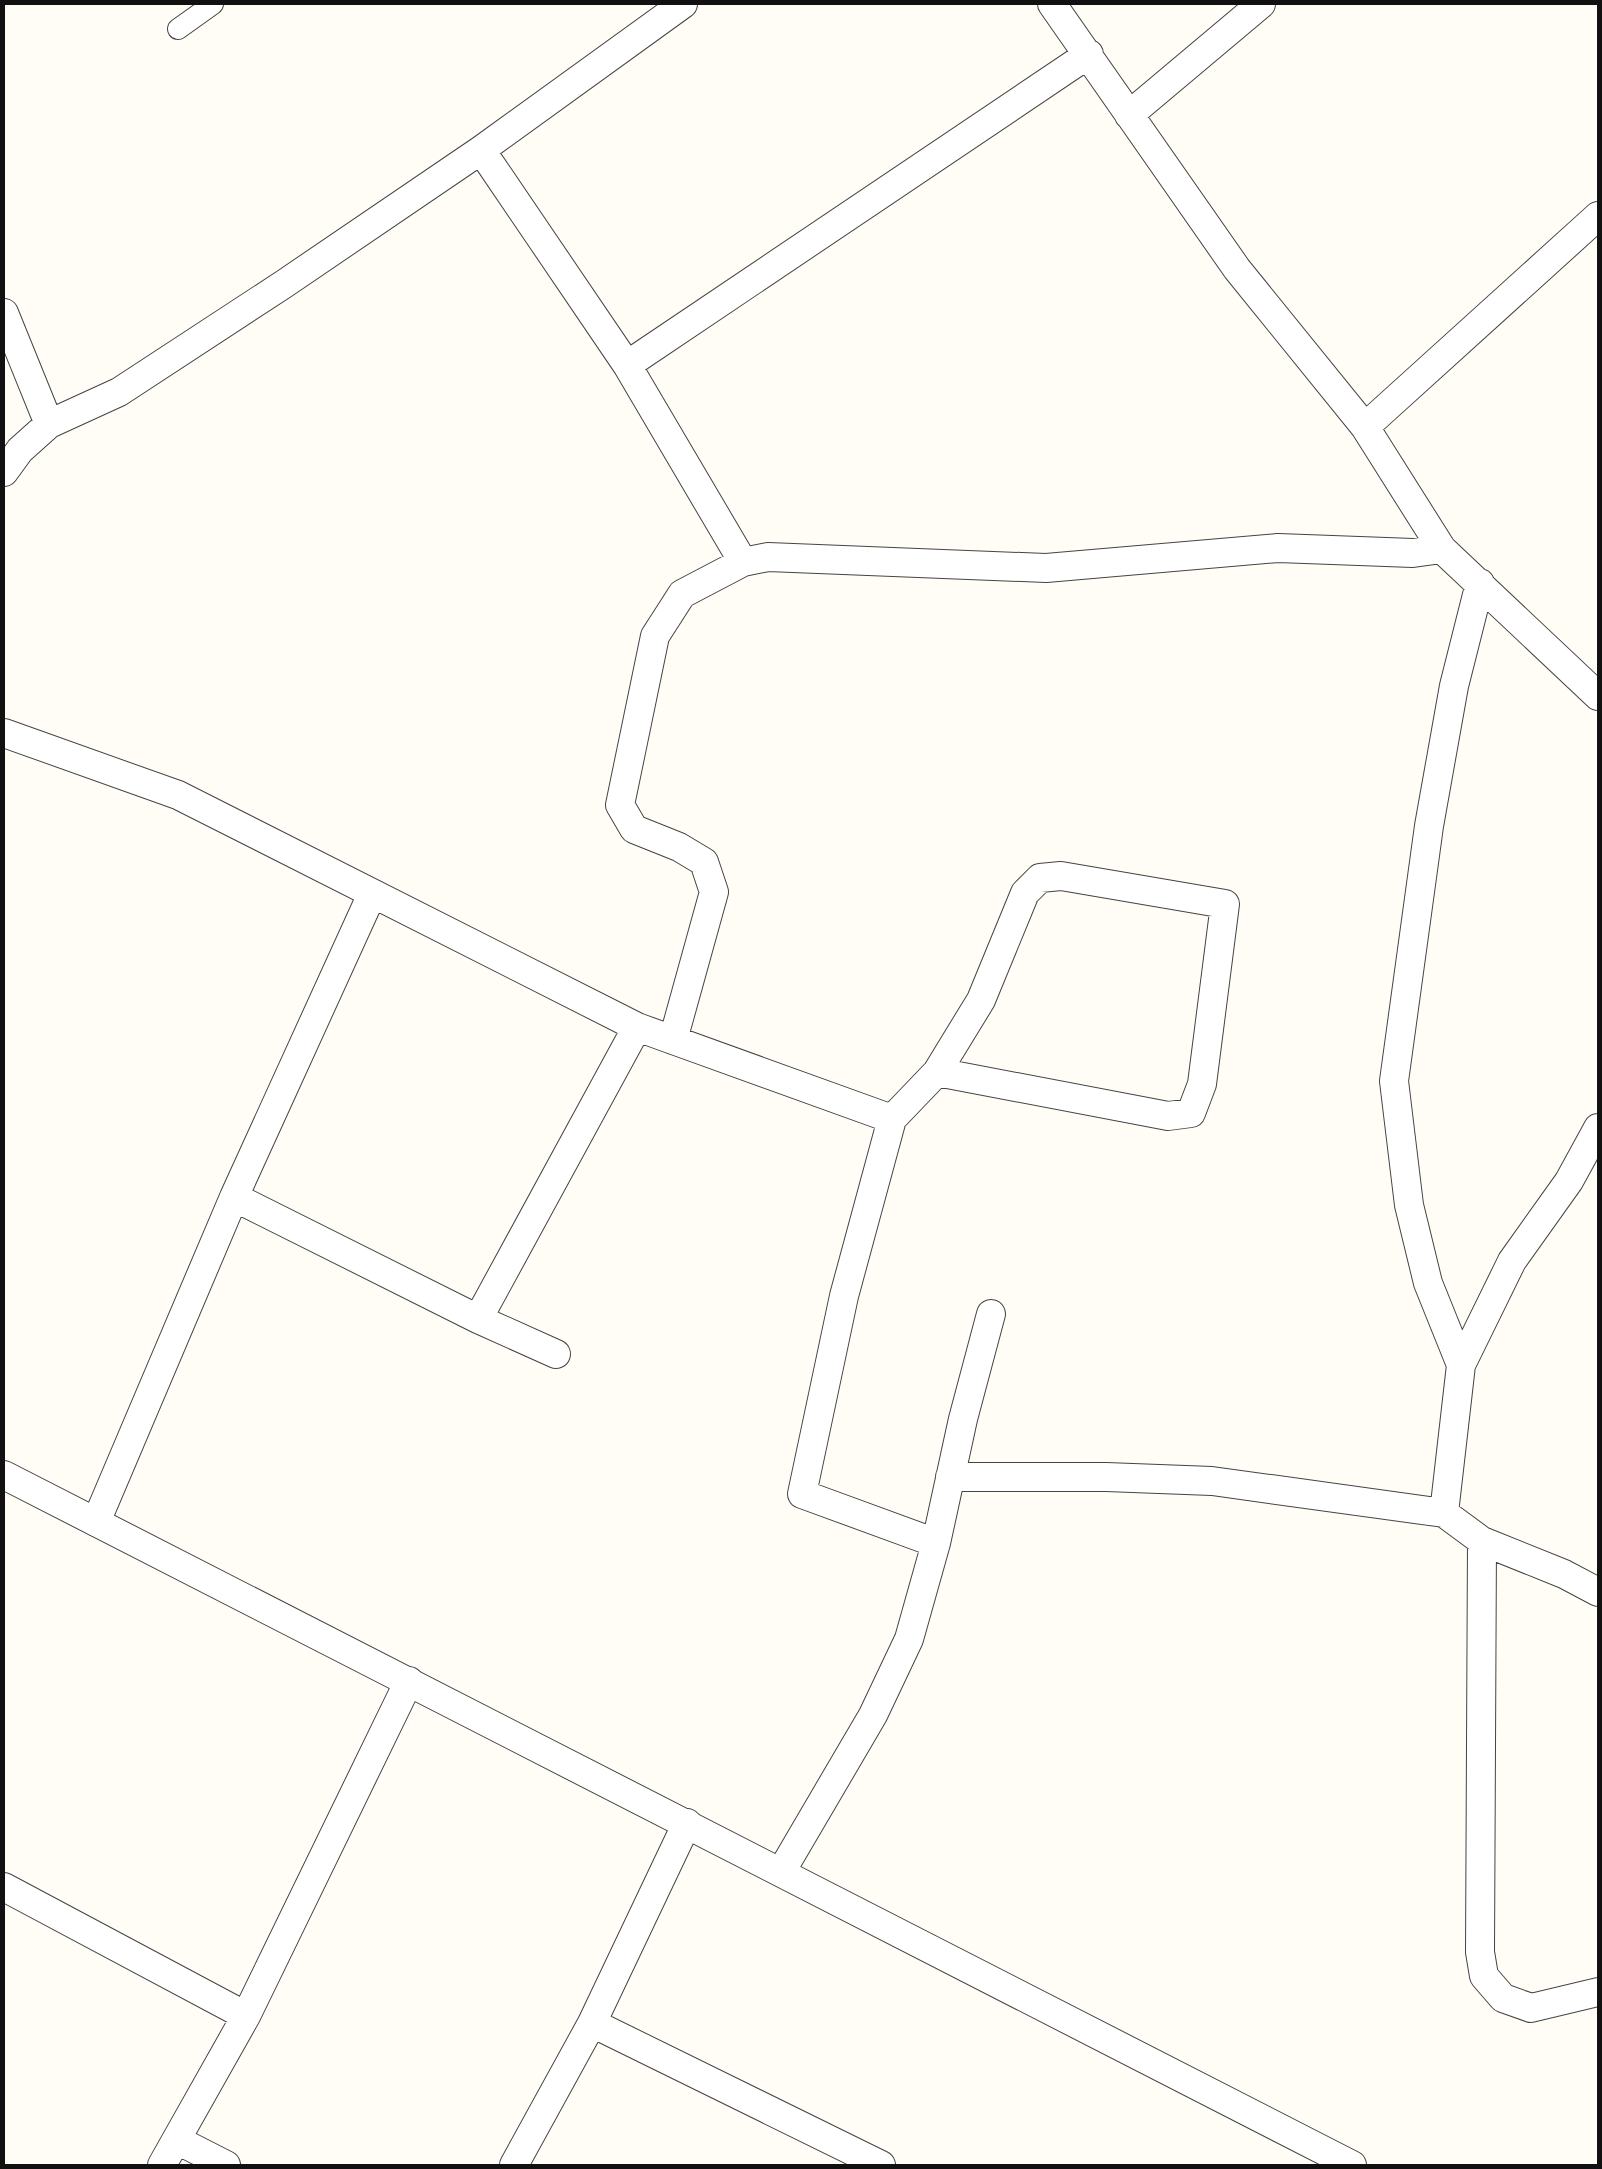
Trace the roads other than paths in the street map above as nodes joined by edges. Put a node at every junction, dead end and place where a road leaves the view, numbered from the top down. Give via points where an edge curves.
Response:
1 (213, 4) edge
2 (683, 4) edge
3 (1052, 4) edge
4 (1261, 4) edge
5 (178, 29) dead end
6 (1089, 54) junction
7 (1129, 115) junction
8 (481, 150) junction
9 (1598, 216) edge
10 (4, 313) edge
11 (627, 365) junction
12 (49, 424) junction
13 (1366, 427) junction
14 (4, 472) edge
15 (1442, 549) junction
16 (742, 562) junction
17 (1480, 583) junction
18 (1598, 696) edge
19 (4, 733) edge
20 (372, 894) junction
21 (637, 1028) junction
22 (673, 1040) junction
23 (937, 1072) junction
24 (892, 1119) junction
25 (1598, 1128) edge
26 (234, 1197) junction
27 (991, 1314) dead end
28 (478, 1318) junction
29 (556, 1354) dead end
30 (1461, 1365) junction
31 (4, 1475) edge
32 (950, 1477) junction
33 (1444, 1513) junction
34 (96, 1522) junction
35 (1482, 1541) junction
36 (936, 1542) junction
37 (1598, 1592) edge
38 (409, 1682) junction
39 (687, 1823) junction
40 (781, 1872) junction
41 (4, 1887) edge
42 (1598, 1992) edge
43 (246, 2016) junction
44 (592, 2023) junction
45 (177, 2140) junction
46 (1340, 2163) edge
47 (162, 2165) edge
48 (226, 2165) edge
49 (514, 2165) edge
50 (880, 2165) edge

1 - 5 lane
2 - 8 street
3 - 6 street
4 - 7 street
6 - 7 street
6 - 11 street
7 - 13 street via 1237,269
8 - 11 street
8 - 12 street via 118,392
9 - 13 street
10 - 12 street
11 - 16 street
12 - 14 street via 20,450
13 - 15 street
15 - 16 street via 1413,553 1278,548 1046,568 768,557
15 - 17 street
16 - 22 street via 682,594 655,636 620,805 634,829 679,847 704,862 714,892
17 - 18 street
17 - 30 street via 1454,686 1429,826 1394,1081 1409,1205 1428,1283
19 - 20 street via 178,795
20 - 21 street
20 - 26 street
21 - 22 street
21 - 28 street
22 - 24 street
23 - 23 street via 980,1000 1026,892 1040,878 1061,876 1225,904 1202,1084 1191,1113 1168,1116
23 - 24 street
24 - 36 street via 844,1296 802,1494
25 - 30 street via 1569,1181 1512,1261
26 - 28 street
26 - 34 street
27 - 32 street
28 - 29 street
30 - 33 street
31 - 34 street
32 - 33 street via 1212,1481
32 - 36 street
33 - 35 street
34 - 38 street
35 - 37 street via 1564,1574
35 - 42 street via 1480,1952 1484,1976 1503,1998 1531,2008
36 - 40 street via 905,1648 873,1716
38 - 39 street
38 - 43 street
39 - 40 street
39 - 44 street
40 - 46 street
41 - 43 street
43 - 45 street
44 - 49 street
44 - 50 street
45 - 47 street
45 - 48 street

